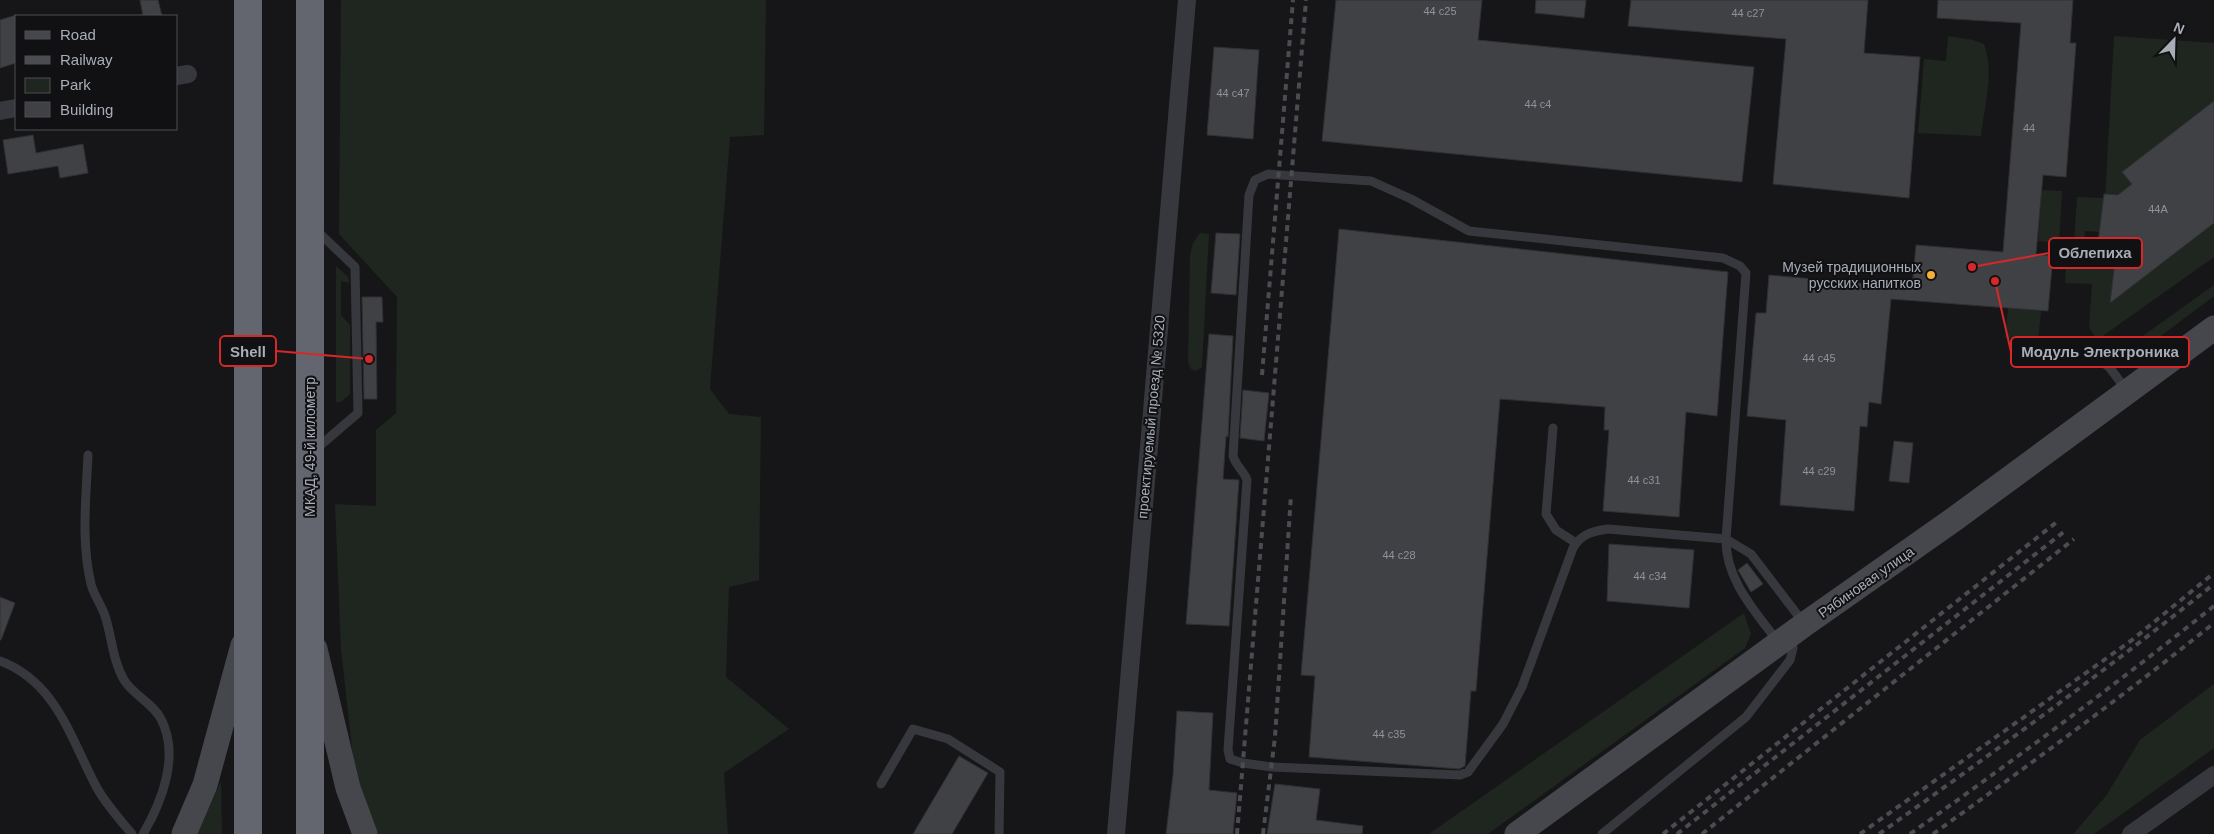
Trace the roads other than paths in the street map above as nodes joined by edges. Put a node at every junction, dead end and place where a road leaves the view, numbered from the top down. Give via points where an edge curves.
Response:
1 (248, 0) edge
2 (310, 0) edge
3 (1187, 0) edge
4 (15, 108) edge
5 (0, 111) edge
6 (310, 224) junction
7 (2214, 328) edge
8 (2096, 357) dead end
9 (2127, 392) junction
10 (1553, 428) dead end
11 (310, 454) junction
12 (88, 456) dead end
13 (1726, 539) junction
14 (1576, 543) junction
15 (247, 628) junction
16 (310, 632) junction
17 (1791, 634) junction
18 (0, 661) edge
19 (2214, 775) edge
20 (881, 784) dead end
21 (132, 834) edge
22 (143, 834) edge
23 (184, 834) edge
24 (248, 834) edge
25 (310, 834) edge
26 (366, 834) edge
27 (999, 834) edge
28 (1116, 834) edge
29 (1517, 834) edge
30 (1602, 834) edge
31 (2131, 834) edge

1 - 15 highway
2 - 6 highway, МКАД, 49-й километр
3 - 28 street, проектируемый проезд № 5320
4 - 5 street
6 - 11 highway, МКАД, 49-й километр
6 - 11 lane via 355,267 358,413
7 - 9 street, Рябиновая улица
8 - 9 lane via 2110,368
9 - 17 street, Рябиновая улица via 1961,515
10 - 14 lane via 1546,514 1556,530
11 - 16 highway, МКАД, 49-й километр
12 - 22 lane via 85,554 91,586 106,617 116,663 125,682 161,718 167,737 168,764 163,794
13 - 14 lane via 1608,529 1588,534
13 - 14 lane via 1746,273 1740,266 1723,258 1469,231 1371,181 1268,174 1255,180 1249,195 1233,456 1247,480 1228,750 1230,759 1272,767 1460,775 1468,772 1502,724 1522,687
13 - 17 lane via 1751,554
13 - 17 lane via 1726,556 1731,572 1754,610
15 - 23 street via 205,785
15 - 24 highway
16 - 25 highway, МКАД, 49-й километр
16 - 26 street via 348,788
17 - 29 street, Рябиновая улица
17 - 30 lane via 1793,648 1790,660 1746,717
18 - 21 lane via 23,672 47,693 98,790
19 - 31 street
20 - 27 lane via 913,729 948,739 1000,772

